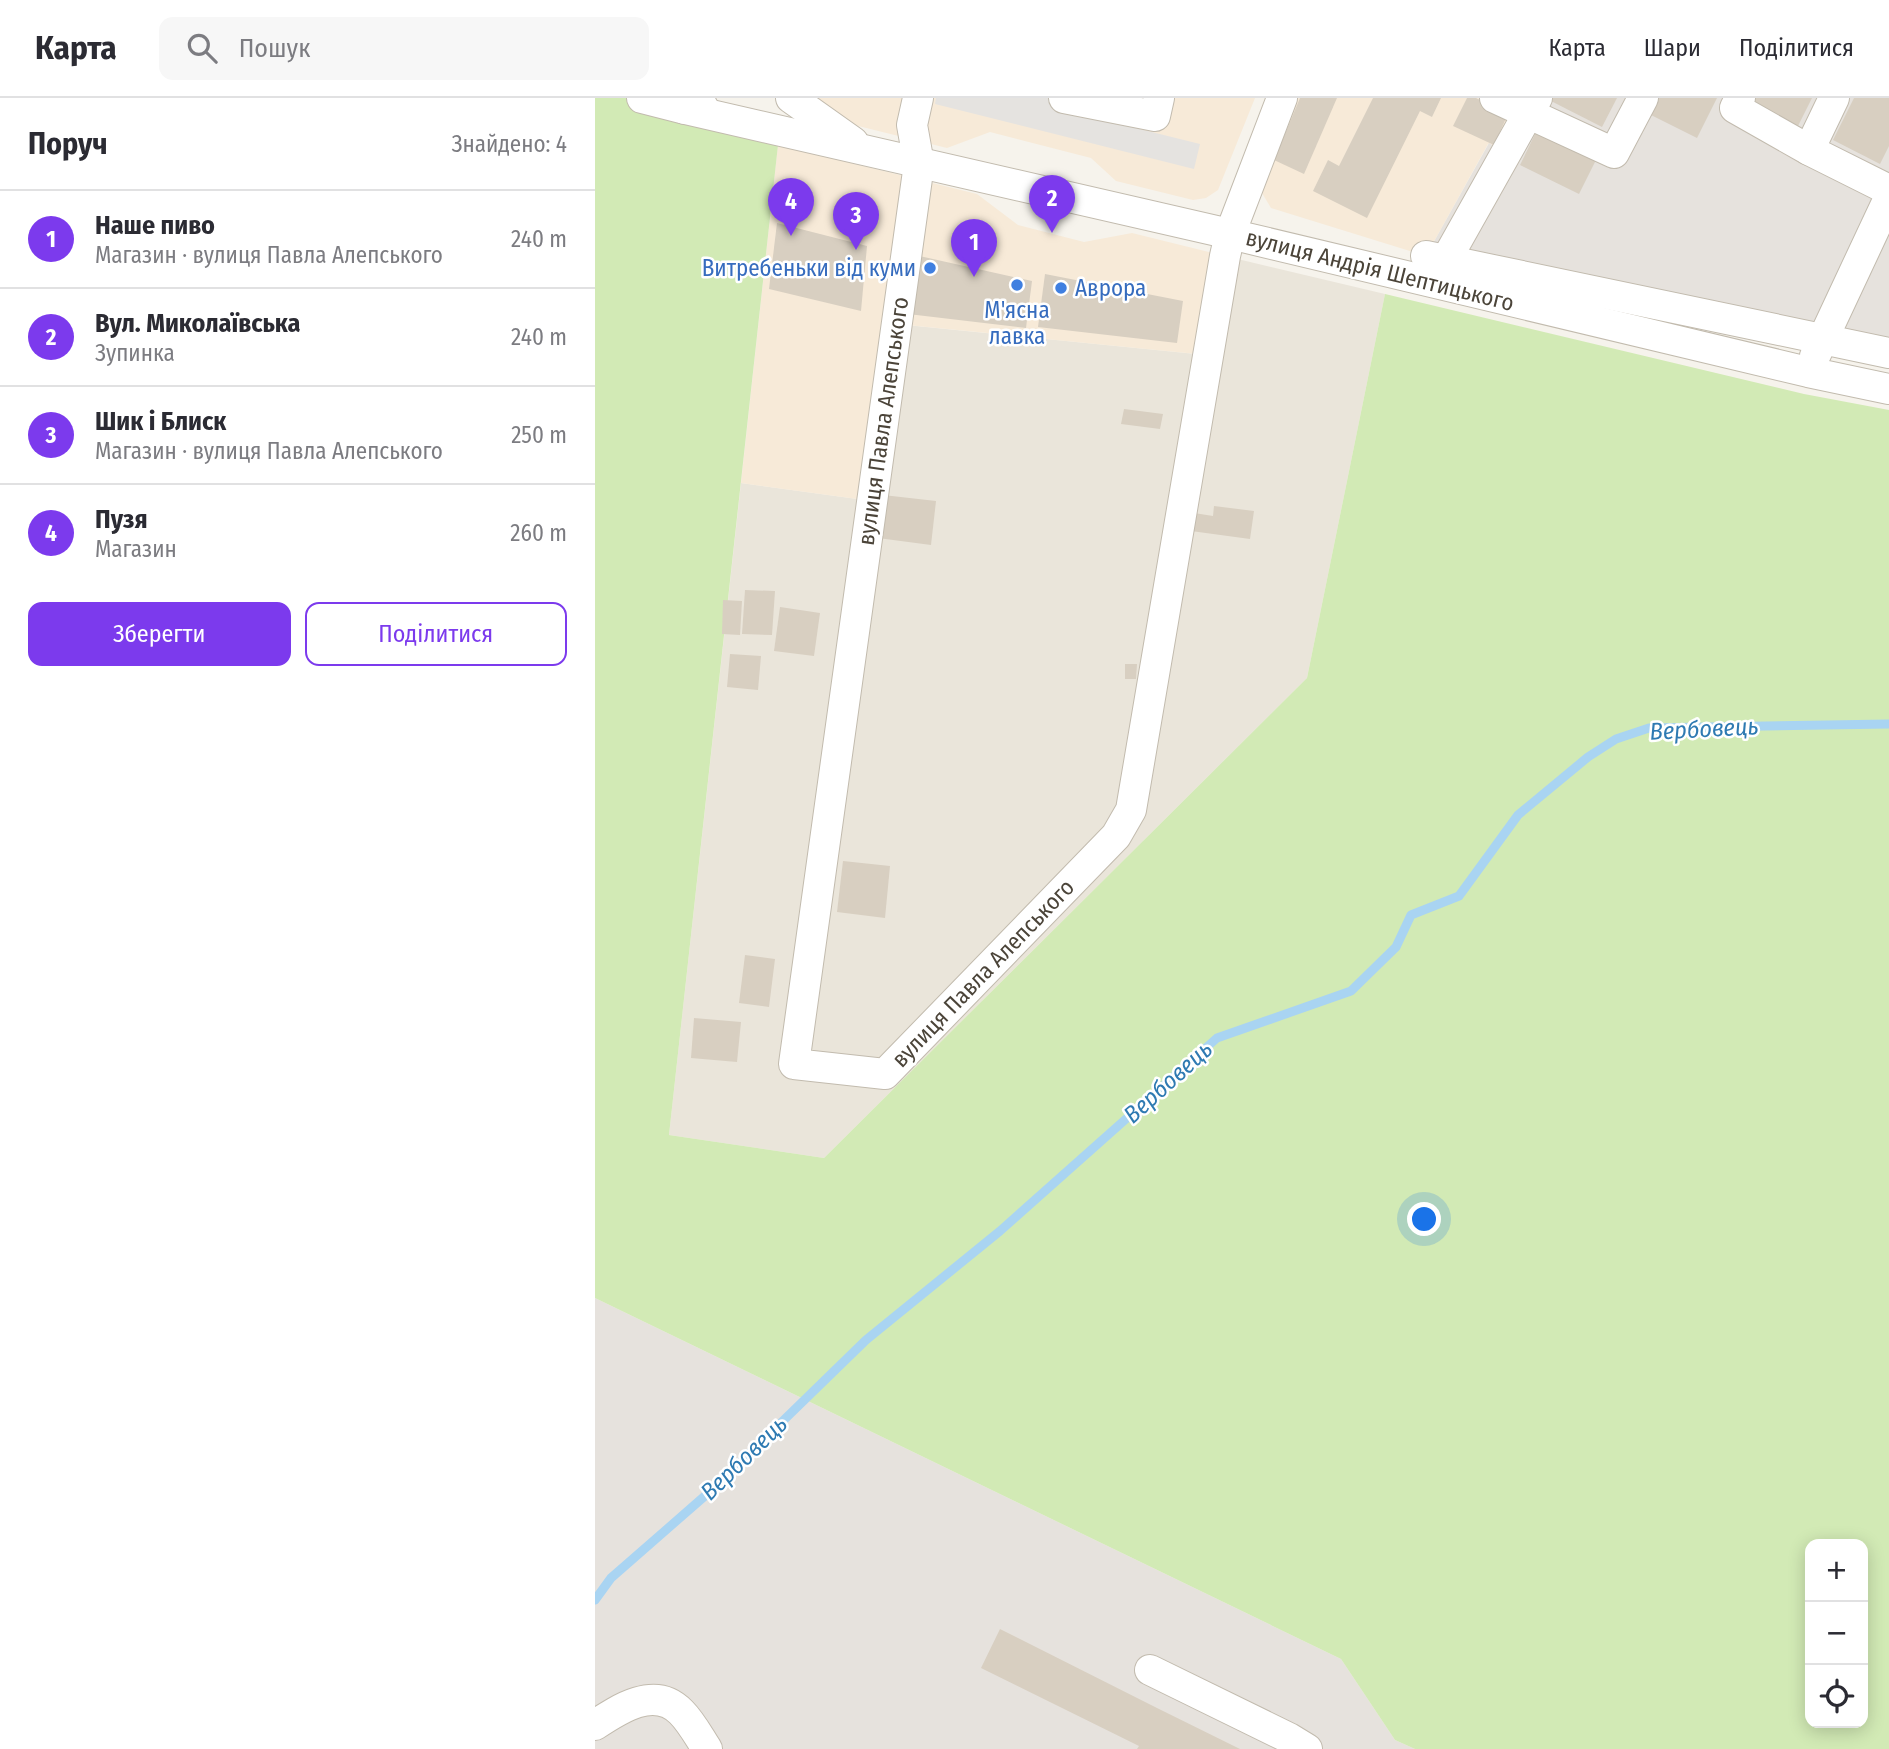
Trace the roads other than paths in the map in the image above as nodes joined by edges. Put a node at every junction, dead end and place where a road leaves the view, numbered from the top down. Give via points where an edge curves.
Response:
1 (642, 98) edge
2 (721, 98) edge
3 (791, 98) edge
4 (918, 98) edge
5 (1064, 98) edge
6 (1159, 98) edge
7 (1282, 98) edge
8 (1495, 98) edge
9 (1643, 98) edge
10 (1740, 98) edge
11 (1834, 98) edge
12 (1533, 106) edge
13 (685, 109) junction
14 (1809, 150) junction
15 (871, 153) junction
16 (919, 164) junction
17 (1889, 190) edge
18 (1889, 198) edge
19 (1230, 234) junction
20 (1430, 269) junction
21 (1889, 353) edge
22 (1808, 372) junction
23 (1889, 389) edge
24 (1150, 1670) dead end
25 (595, 1725) edge
26 (707, 1749) edge
27 (1307, 1749) edge

1 - 13 street, вулиця Андрія Шептицького
2 - 13 street via 705,107
3 - 15 street, вулиця Андрія Шептицького
4 - 16 street via 912,125
5 - 6 street via 1155,116
7 - 19 street
8 - 12 street
9 - 12 street via 1614,153
10 - 14 street via 1735,108
11 - 14 street
12 - 20 street
13 - 15 street, вулиця Андрія Шептицького
14 - 17 street
15 - 16 street, вулиця Андрія Шептицького
16 - 19 street, вулиця Андрія Шептицького
16 - 19 street, вулиця Павла Алепського via 794,1064 885,1074 1115,836 1131,810
18 - 22 street
19 - 20 street, вулиця Андрія Шептицького
20 - 21 street
20 - 22 street, вулиця Андрія Шептицького
22 - 23 street, вулиця Андрія Шептицького
24 - 27 street
25 - 26 street via 633,1703 657,1701 679,1710

